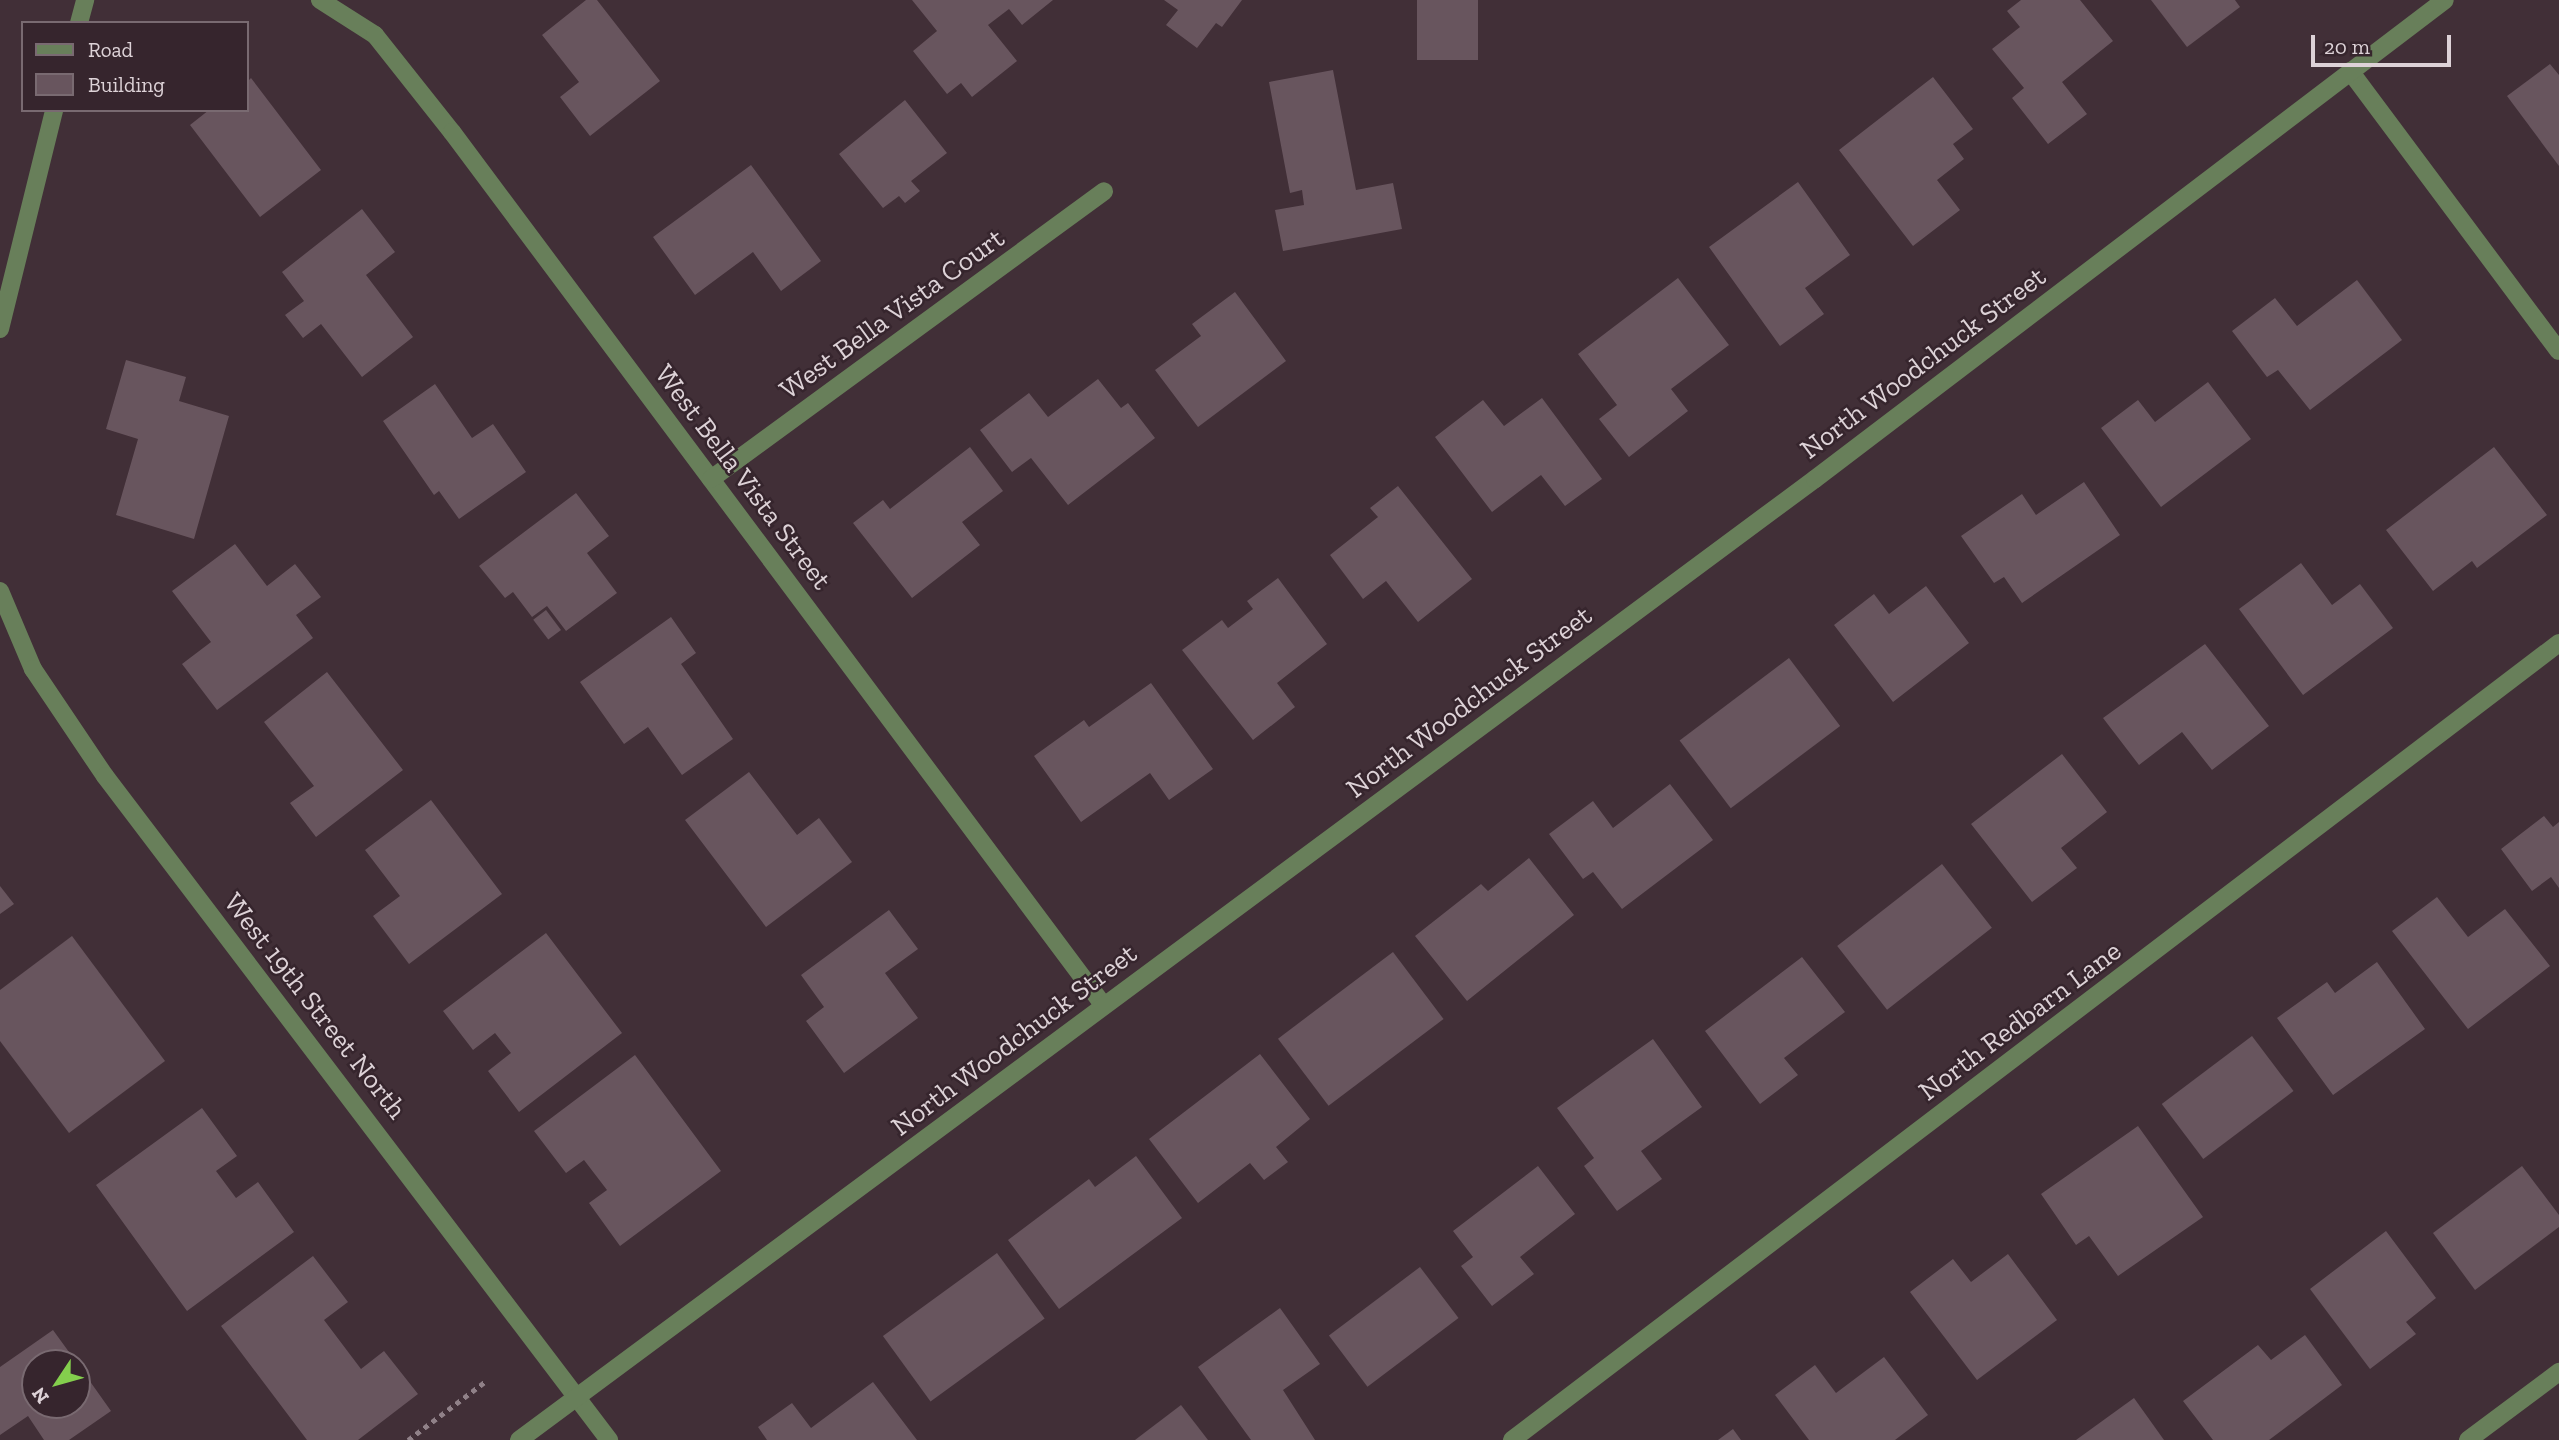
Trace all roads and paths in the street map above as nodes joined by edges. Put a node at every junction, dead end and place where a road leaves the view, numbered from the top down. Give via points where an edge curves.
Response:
1 (85, 0) edge
2 (320, 0) edge
3 (2445, 0) edge
4 (80, 21) edge
5 (2350, 71) junction
6 (54, 112) edge
7 (1104, 191) dead end
8 (0, 329) edge
9 (2559, 351) edge
10 (711, 479) junction
11 (0, 591) edge
12 (2559, 643) edge
13 (1104, 1006) junction
14 (2559, 1372) edge
15 (486, 1381) dead end
16 (577, 1397) junction
17 (408, 1440) edge
18 (519, 1440) edge
19 (609, 1440) edge
20 (1512, 1440) edge
21 (2469, 1440) edge

1 - 4 street
2 - 10 street, West Bella Vista Street via 375,35
3 - 5 street, North Woodchuck Street
5 - 9 street
5 - 13 street, North Woodchuck Street via 1815,480
6 - 8 street
7 - 10 street, West Bella Vista Court
10 - 13 street, West Bella Vista Street
11 - 16 street, West 19th Street North via 33,669 105,776
12 - 20 street, North Redbarn Lane
13 - 16 street, North Woodchuck Street
14 - 21 street
15 - 17 path
16 - 18 street, North Woodchuck Street
16 - 19 street, West 19th Street North

